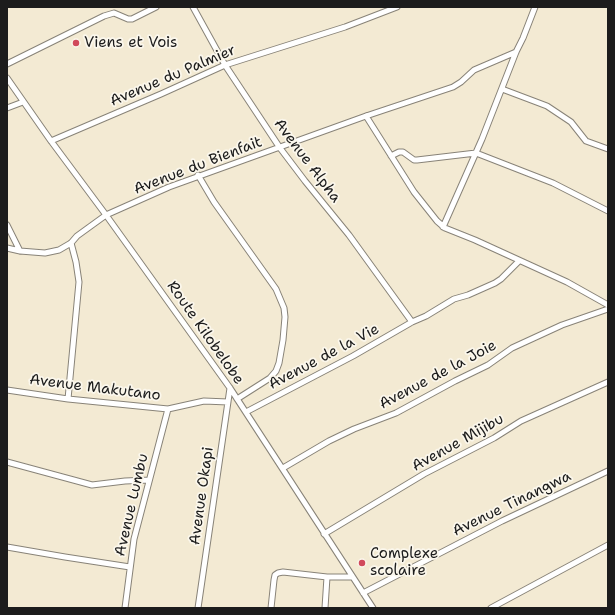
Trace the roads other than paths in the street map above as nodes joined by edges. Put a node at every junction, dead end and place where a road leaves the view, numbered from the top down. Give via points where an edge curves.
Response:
1 (156, 7) edge
2 (193, 7) edge
3 (397, 7) edge
4 (535, 7) edge
5 (516, 52) junction
6 (7, 64) edge
7 (225, 65) junction
8 (7, 78) edge
9 (502, 89) junction
10 (23, 102) junction
11 (7, 108) edge
12 (366, 116) junction
13 (51, 141) junction
14 (280, 148) junction
15 (608, 149) edge
16 (476, 153) junction
17 (391, 156) junction
18 (198, 175) junction
19 (608, 210) edge
20 (106, 215) junction
21 (7, 225) edge
22 (443, 227) junction
23 (71, 243) junction
24 (7, 248) edge
25 (20, 251) junction
26 (519, 260) junction
27 (608, 305) edge
28 (608, 310) edge
29 (412, 322) junction
30 (608, 382) edge
31 (230, 388) junction
32 (7, 390) edge
33 (68, 399) junction
34 (238, 399) junction
35 (228, 402) junction
36 (168, 409) junction
37 (246, 412) junction
38 (7, 462) edge
39 (283, 468) junction
40 (608, 471) edge
41 (149, 480) junction
42 (324, 534) junction
43 (608, 545) edge
44 (7, 547) edge
45 (130, 567) junction
46 (327, 577) junction
47 (352, 577) junction
48 (363, 593) junction
49 (125, 608) edge
50 (198, 608) edge
51 (271, 608) edge
52 (326, 608) edge
53 (373, 608) edge
54 (491, 608) edge

1 - 6 street via 132,19 114,14 104,16
2 - 7 street, Avenue Alpha
3 - 7 street, Avenue du Palmier via 345,27
4 - 5 street
5 - 9 street
5 - 12 street, Avenue du Bienfait via 474,70 454,87
7 - 13 street, Avenue du Palmier
7 - 14 street, Avenue Alpha
8 - 10 street, Route Kilobelobe
9 - 15 street via 547,106 571,122 586,141
9 - 16 street
10 - 11 street
10 - 13 street, Route Kilobelobe
12 - 14 street, Avenue du Bienfait
12 - 17 street
13 - 20 street, Route Kilobelobe
14 - 18 street, Avenue du Bienfait
14 - 29 street, Avenue Alpha via 349,235
16 - 17 street via 418,160 403,152
16 - 19 street via 554,183
16 - 22 street
17 - 22 street via 414,192
18 - 20 street, Avenue du Bienfait
18 - 34 street via 214,202 276,289 284,308 283,340 276,371 270,378
20 - 23 street, Avenue du Bienfait
20 - 31 street, Route Kilobelobe
21 - 25 street
22 - 26 street
23 - 25 street, Avenue du Bienfait via 53,252
23 - 33 street via 79,282
24 - 25 street, Avenue du Bienfait
26 - 27 street via 567,282
26 - 29 street, Avenue de la Vie via 495,283 454,299
28 - 39 street, Avenue de la Joie via 562,325 512,348 488,365 396,413 329,441
29 - 37 street, Avenue de la Vie
30 - 42 street, Avenue Mijibu via 521,421 424,474
31 - 34 street, Route Kilobelobe
31 - 35 street, Avenue Okapi
32 - 33 street, Avenue Makutano
33 - 36 street, Avenue Makutano
34 - 37 street, Route Kilobelobe
35 - 36 street, Avenue Makutano via 204,401
35 - 50 street, Avenue Okapi
36 - 41 street, Avenue Lumbu
37 - 39 street, Route Kilobelobe
38 - 41 street via 92,485
39 - 42 street, Route Kilobelobe
40 - 48 street, Avenue Tinangwa via 502,521
41 - 45 street, Avenue Lumbu via 134,539
42 - 47 street, Route Kilobelobe
43 - 54 street
44 - 45 street
45 - 49 street, Avenue Lumbu
46 - 47 street
46 - 51 street via 278,573 275,575
46 - 52 street
47 - 48 street, Route Kilobelobe
48 - 53 street, Route Kilobelobe

